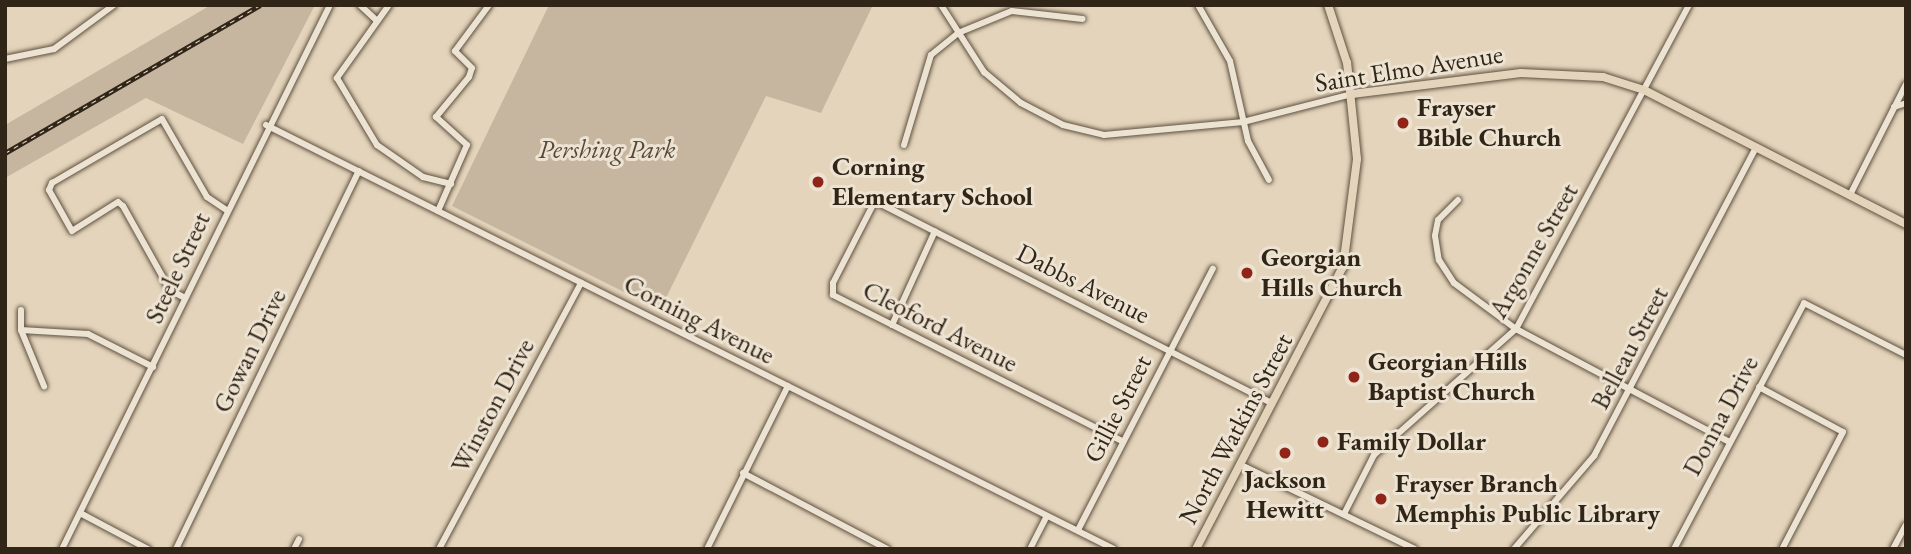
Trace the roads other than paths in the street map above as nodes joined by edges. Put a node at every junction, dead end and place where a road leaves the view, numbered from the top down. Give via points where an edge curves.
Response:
1 (114, 5) edge
2 (330, 5) edge
3 (360, 5) edge
4 (389, 5) edge
5 (489, 5) edge
6 (942, 5) edge
7 (1198, 5) edge
8 (1328, 5) edge
9 (1689, 5) edge
10 (1083, 19) dead end
11 (376, 20) junction
12 (958, 33) junction
13 (5, 59) edge
14 (1906, 84) edge
15 (1644, 90) junction
16 (1352, 94) junction
17 (1906, 103) edge
18 (1894, 107) junction
19 (1243, 121) junction
20 (266, 125) junction
21 (904, 145) dead end
22 (1755, 149) junction
23 (359, 171) junction
24 (1269, 180) dead end
25 (451, 184) junction
26 (1850, 195) junction
27 (1458, 200) dead end
28 (875, 201) joint
29 (226, 210) junction
30 (438, 211) junction
31 (1906, 224) edge
32 (935, 231) junction
33 (1213, 269) dead end
34 (581, 282) junction
35 (185, 298) junction
36 (21, 310) dead end
37 (892, 325) junction
38 (21, 330) junction
39 (1516, 330) junction
40 (1170, 350) junction
41 (1906, 355) edge
42 (153, 367) junction
43 (44, 386) dead end
44 (788, 386) junction
45 (1759, 387) junction
46 (1630, 390) junction
47 (1272, 403) junction
48 (1122, 440) junction
49 (1729, 442) junction
50 (1241, 465) junction
51 (743, 472) junction
52 (80, 513) junction
53 (1343, 514) junction
54 (1046, 518) junction
55 (1906, 525) edge
56 (1078, 530) junction
57 (299, 539) dead end
58 (62, 549) edge
59 (148, 549) edge
60 (176, 549) edge
61 (294, 549) edge
62 (439, 549) edge
63 (707, 549) edge
64 (887, 549) edge
65 (1030, 549) edge
66 (1114, 549) edge
67 (1196, 549) edge
68 (1415, 549) edge
69 (1514, 549) edge
70 (1674, 549) edge
71 (1782, 549) edge
72 (1893, 549) edge

1 - 13 street via 54,50
2 - 20 street, Steele Street
3 - 11 street
4 - 11 street
5 - 25 street via 455,51 472,68 469,77 436,117 467,145
6 - 12 street, Saint Elmo Avenue
7 - 19 street via 1230,61
8 - 16 main road, North Watkins Street
9 - 15 street, Argonne Street
10 - 12 street via 1013,11
11 - 25 street via 337,79 377,145 423,177
12 - 19 street, Saint Elmo Avenue via 984,72 1021,103 1063,125 1149,135
12 - 21 street via 931,55
14 - 18 street
15 - 16 main road, Saint Elmo Avenue via 1563,71
15 - 22 main road, Saint Elmo Avenue
15 - 39 street, Argonne Street
16 - 19 street, Saint Elmo Avenue
16 - 47 main road, North Watkins Street via 1355,207 1343,267
17 - 18 street
18 - 26 street
19 - 24 street
20 - 23 street, Corning Avenue
20 - 29 street, Steele Street
22 - 26 main road, Saint Elmo Avenue
22 - 46 street, Belleau Street
23 - 30 street, Corning Avenue
23 - 60 street, Gowan Drive
25 - 30 street
26 - 31 main road, Saint Elmo Avenue
27 - 39 street via 1438,220 1439,260 1454,283
28 - 32 street, Dabbs Avenue
28 - 37 street, Cleoford Avenue via 833,283 833,295
29 - 35 street, Steele Street
29 - 35 street via 207,197 162,120 52,183 49,190 72,231 118,202 123,206 170,290
30 - 34 street, Corning Avenue
32 - 37 street
32 - 40 street, Dabbs Avenue
33 - 40 street, Gillie Street
34 - 44 street, Corning Avenue
34 - 62 street, Winston Drive
35 - 42 street, Steele Street
36 - 38 street
37 - 48 street, Cleoford Avenue
38 - 42 street via 88,334
38 - 43 street
39 - 46 street
39 - 53 street, Argonne Street via 1374,455
40 - 47 street, Dabbs Avenue
40 - 48 street, Gillie Street
41 - 45 street, Donna Drive via 1804,303
42 - 52 street, Steele Street
44 - 51 street
44 - 54 street, Corning Avenue
45 - 49 street, Donna Drive
45 - 71 street via 1843,432
46 - 49 street
46 - 69 street, Belleau Street via 1594,456
47 - 50 main road, North Watkins Street
48 - 56 street, Gillie Street
49 - 70 street, Donna Drive
50 - 53 street
50 - 67 main road, North Watkins Street
51 - 63 street
51 - 64 street
52 - 58 street, Steele Street
52 - 59 street
53 - 68 street
54 - 56 street, Corning Avenue
54 - 65 street
55 - 72 street
56 - 66 street, Corning Avenue
57 - 61 street

